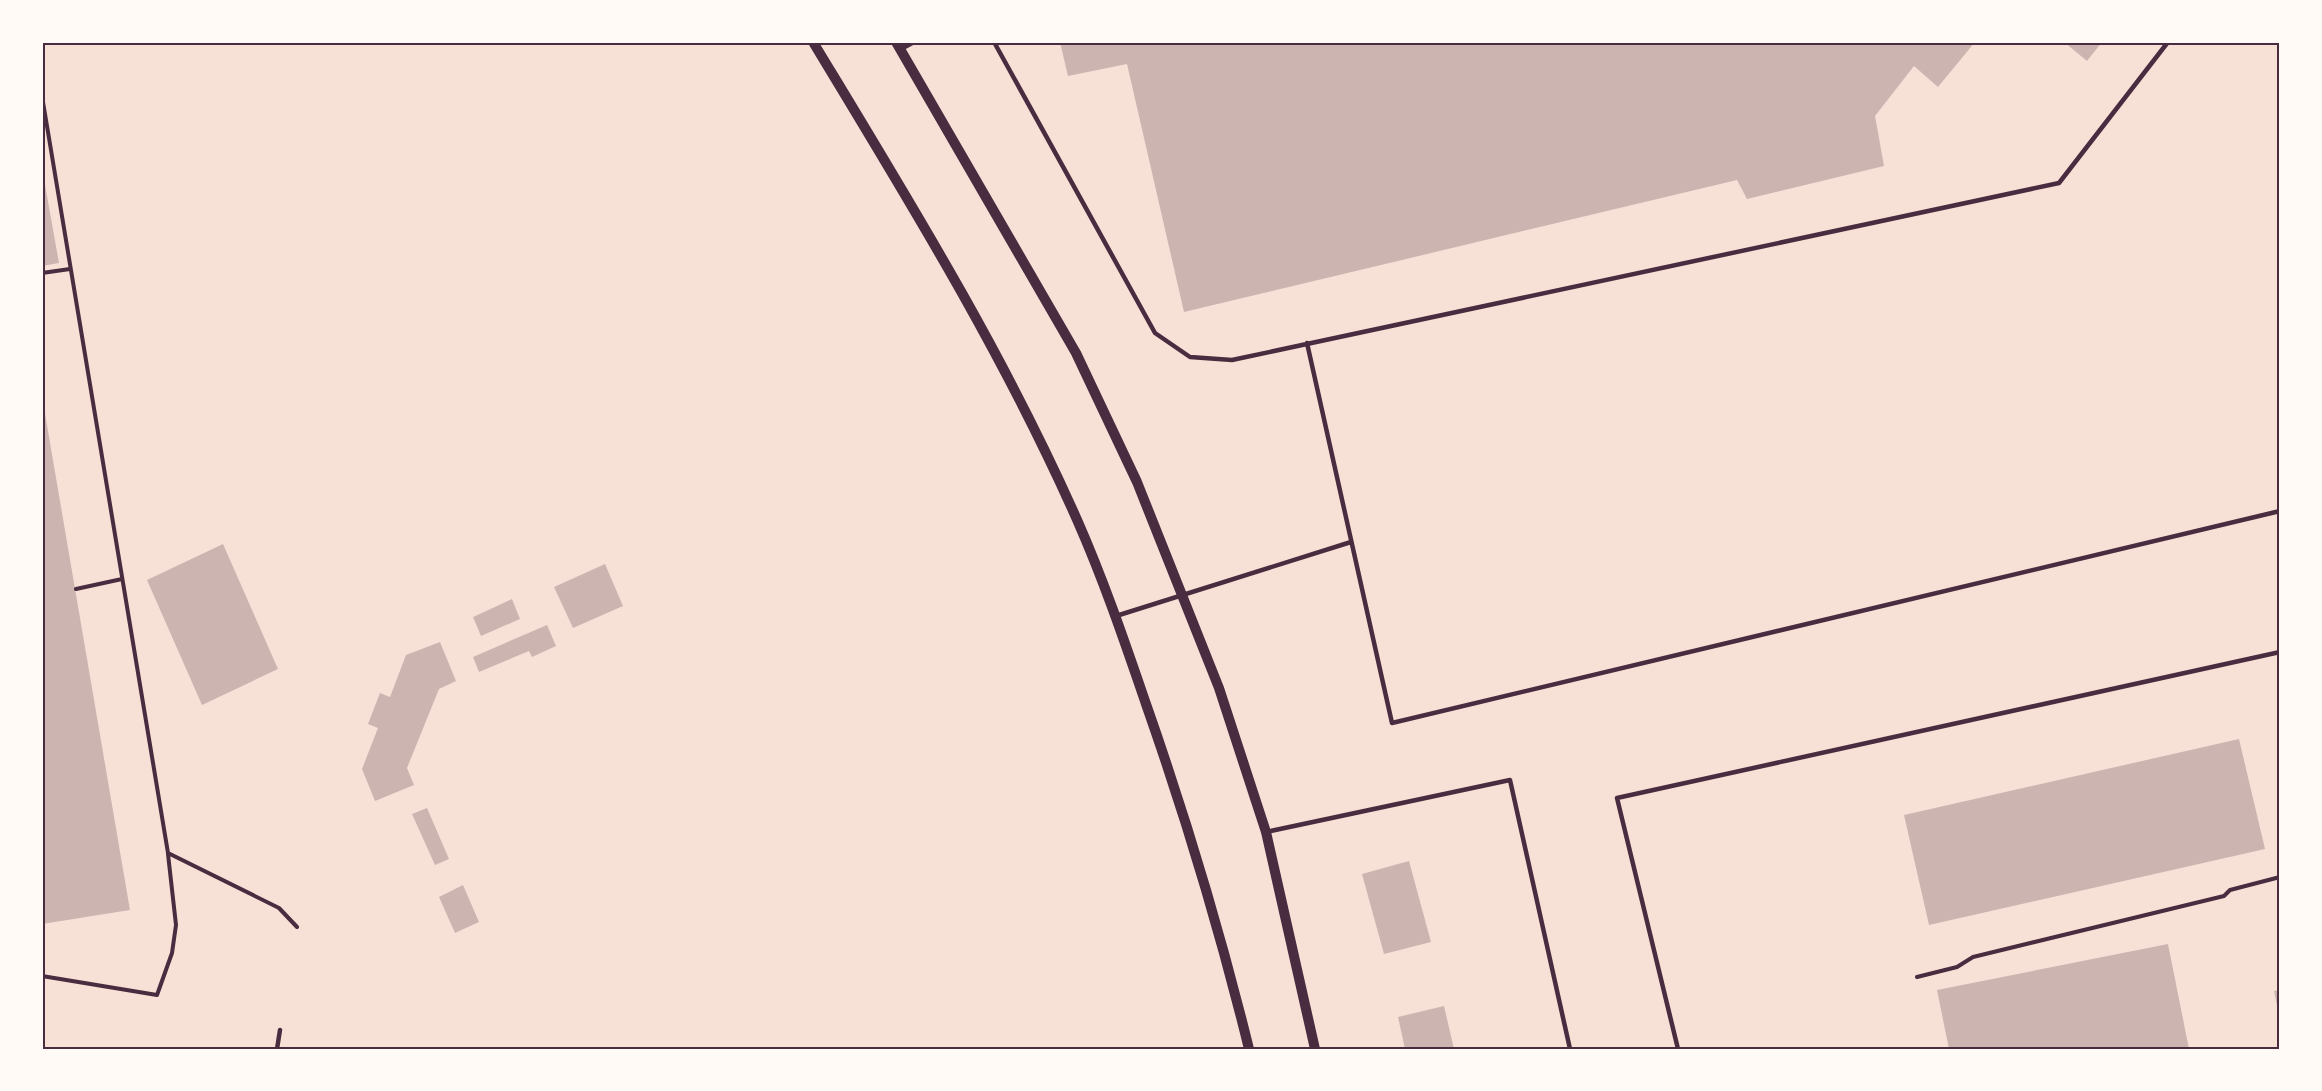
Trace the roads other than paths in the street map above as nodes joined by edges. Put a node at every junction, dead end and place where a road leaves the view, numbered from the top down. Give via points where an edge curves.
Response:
1 (813, 42) edge
2 (914, 42) edge
3 (994, 42) edge
4 (2168, 42) edge
5 (898, 46) edge
6 (1307, 343) junction
7 (2280, 511) edge
8 (1351, 542) junction
9 (1183, 595) junction
10 (1116, 616) junction
11 (2280, 652) edge
12 (1266, 832) junction
13 (280, 1029) dead end
14 (277, 1049) edge
15 (1249, 1049) edge
16 (1316, 1049) edge
17 (1570, 1049) edge
18 (1677, 1049) edge

1 - 10 street via 968,301 1078,522
2 - 5 lane
3 - 6 lane via 1155,333 1190,357 1232,360
4 - 6 lane via 2059,183
5 - 9 street via 1076,353 1137,482
6 - 8 lane
7 - 8 lane via 1392,723
8 - 9 lane
9 - 10 lane
9 - 12 street via 1219,688
10 - 15 street via 1216,917
11 - 18 lane via 1617,798
12 - 16 street
12 - 17 lane via 1510,780
13 - 14 lane

